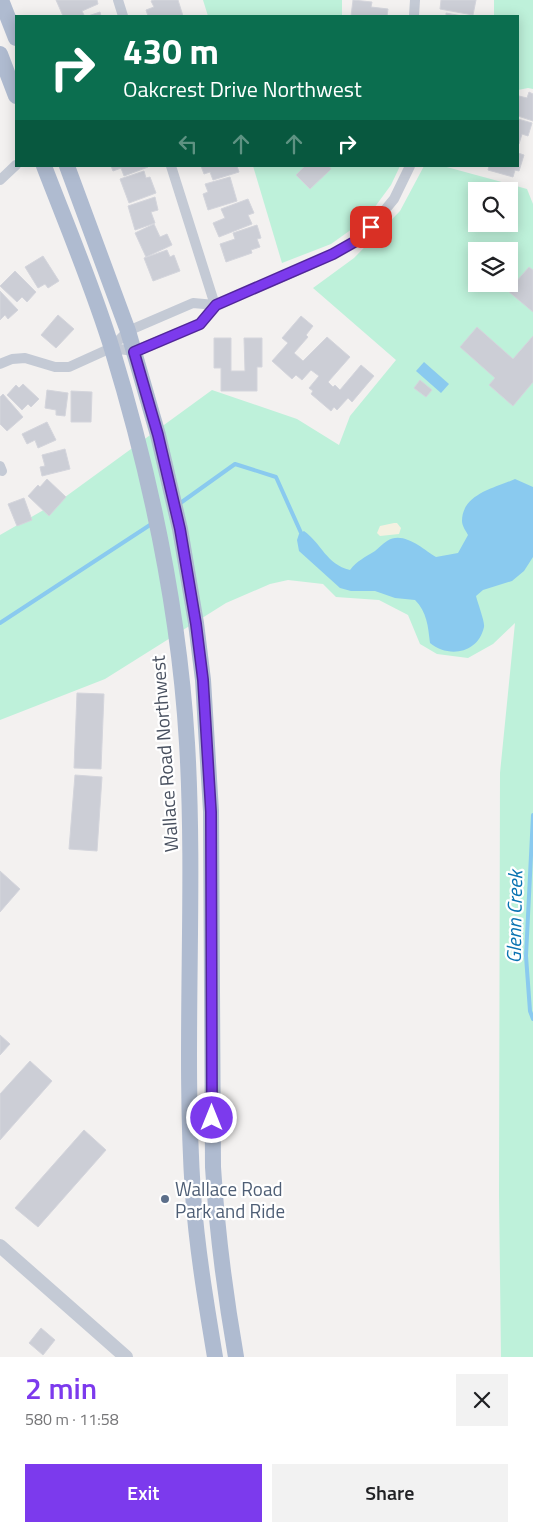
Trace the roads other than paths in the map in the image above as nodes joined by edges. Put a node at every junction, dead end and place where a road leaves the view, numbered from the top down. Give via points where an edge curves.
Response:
1 (1, 0) edge
2 (118, 0) edge
3 (415, 0) edge
4 (123, 15) edge
5 (414, 15) edge
6 (15, 35) edge
7 (0, 54) edge
8 (15, 93) edge
9 (15, 166) edge
10 (44, 167) edge
11 (67, 167) edge
12 (171, 167) edge
13 (410, 167) edge
14 (0, 180) edge
15 (216, 305) junction
16 (128, 331) junction
17 (111, 348) junction
18 (134, 352) junction
19 (0, 364) edge
20 (0, 1246) edge
21 (126, 1357) edge
22 (215, 1357) edge
23 (236, 1357) edge

1 - 6 main road
2 - 4 street
3 - 5 street
7 - 8 main road
9 - 14 street
10 - 17 main road, Wallace Road Northwest
11 - 16 main road
12 - 15 street
13 - 15 street via 394,199 356,241 306,267
15 - 16 street via 193,303
15 - 18 street via 200,324
16 - 17 street
16 - 18 main road
17 - 18 street
17 - 19 street via 69,366 54,367 25,358
17 - 22 main road, Wallace Road Northwest via 149,487 180,664 191,838 193,1192 198,1256
18 - 23 main road via 180,529 203,680 211,812 213,1167 216,1225
20 - 21 street

